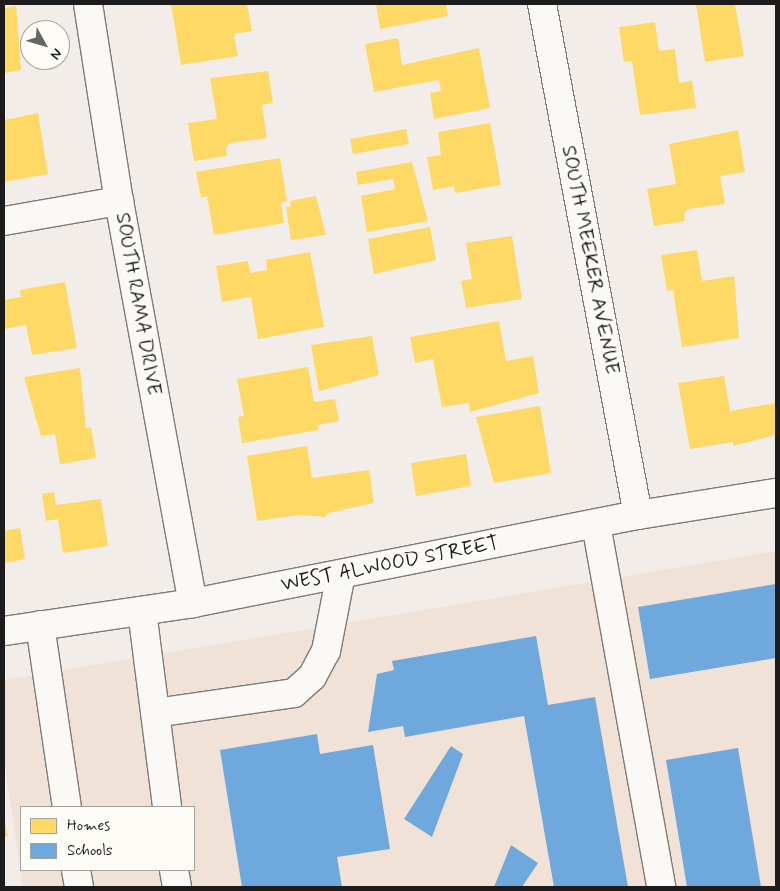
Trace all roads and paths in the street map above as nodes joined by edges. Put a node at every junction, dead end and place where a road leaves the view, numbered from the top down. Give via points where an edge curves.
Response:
1 (88, 4) edge
2 (542, 4) edge
3 (119, 202) junction
4 (4, 221) edge
5 (776, 493) edge
6 (638, 515) junction
7 (596, 524) junction
8 (342, 574) junction
9 (193, 603) junction
10 (142, 611) junction
11 (40, 626) junction
12 (4, 631) edge
13 (155, 713) junction
14 (67, 806) edge
15 (166, 806) edge
16 (76, 871) edge
17 (174, 871) edge
18 (79, 887) edge
19 (176, 887) edge
20 (661, 887) edge

1 - 3 street, SOUTH RAMA DRIVE
2 - 6 street, SOUTH MEEKER AVENUE
3 - 4 street
3 - 9 street, SOUTH RAMA DRIVE
5 - 6 street, WEST ALWOOD STREET
6 - 7 street, WEST ALWOOD STREET
7 - 8 street, WEST ALWOOD STREET
7 - 20 street
8 - 9 street, WEST ALWOOD STREET
8 - 13 street via 326,651 312,677 294,693
9 - 10 street, WEST ALWOOD STREET
10 - 11 street, WEST ALWOOD STREET
10 - 13 street
11 - 12 street, WEST ALWOOD STREET
11 - 14 street
13 - 15 street
16 - 18 street
17 - 19 street

